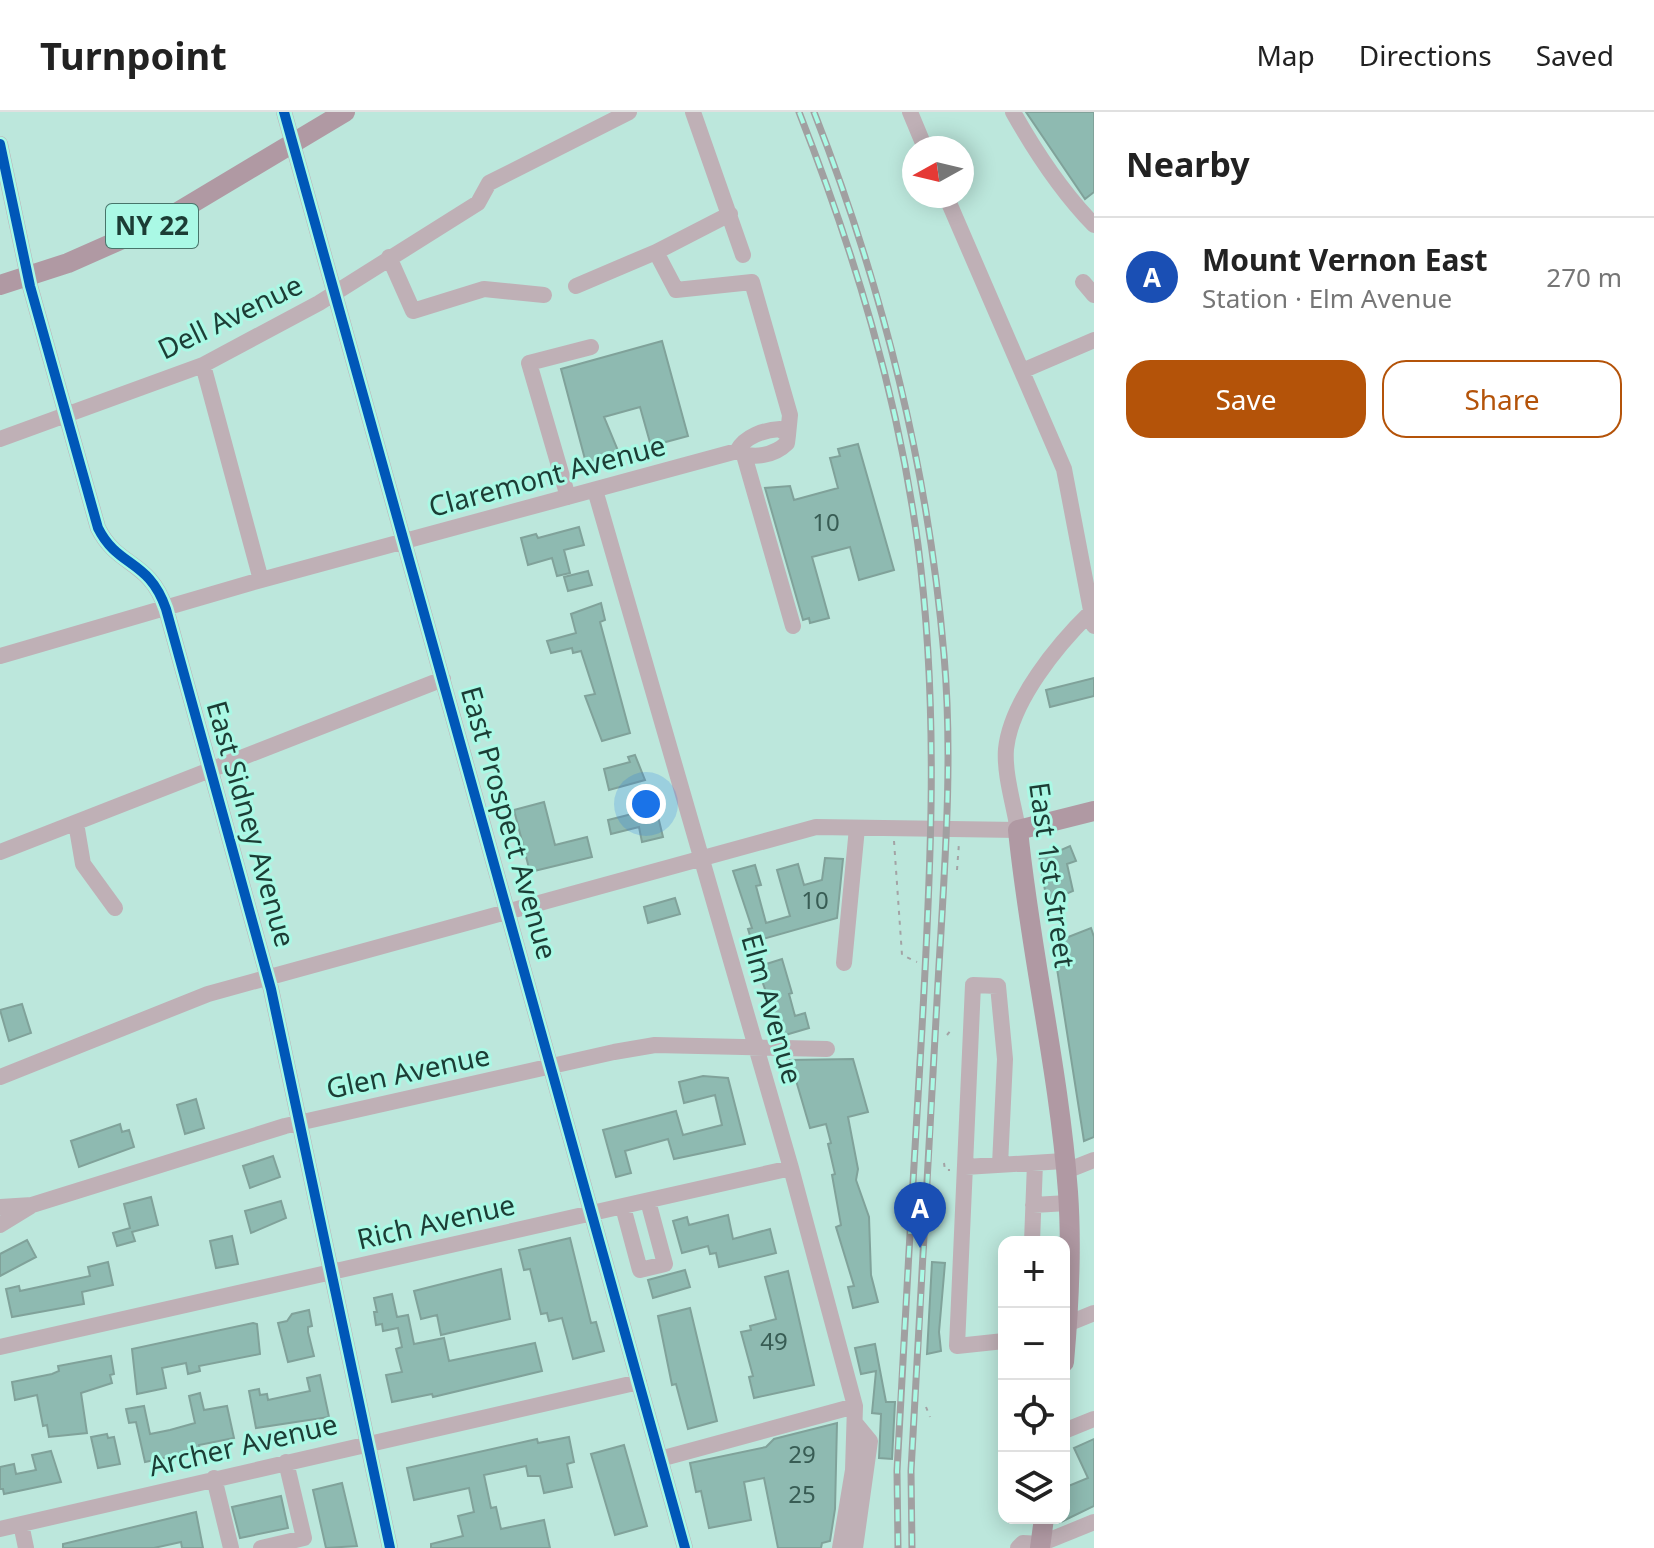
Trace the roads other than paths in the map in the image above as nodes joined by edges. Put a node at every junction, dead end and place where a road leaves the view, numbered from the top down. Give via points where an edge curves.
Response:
1 (284, 112) edge
2 (345, 112) edge
3 (629, 112) edge
4 (693, 112) edge
5 (910, 112) edge
6 (1013, 112) edge
7 (920, 136) edge
8 (0, 144) edge
9 (294, 146) junction
10 (951, 208) edge
11 (730, 214) junction
12 (1094, 224) edge
13 (656, 252) junction
14 (743, 255) dead end
15 (389, 257) junction
16 (28, 276) junction
17 (1083, 282) dead end
18 (0, 285) edge
19 (576, 286) dead end
20 (335, 293) junction
21 (544, 295) dead end
22 (1094, 295) edge
23 (1094, 340) edge
24 (591, 347) dead end
25 (203, 365) junction
26 (1022, 371) junction
27 (66, 417) junction
28 (0, 439) edge
29 (741, 453) junction
30 (595, 490) junction
31 (568, 497) junction
32 (405, 542) junction
33 (1089, 576) edge
34 (261, 580) junction
35 (166, 609) junction
36 (1093, 619) edge
37 (793, 626) dead end
38 (0, 656) edge
39 (443, 679) junction
40 (210, 768) junction
41 (1094, 811) edge
42 (76, 823) junction
43 (857, 828) junction
44 (1009, 831) junction
45 (0, 852) edge
46 (702, 860) junction
47 (115, 908) dead end
48 (510, 912) junction
49 (844, 963) dead end
50 (269, 978) junction
51 (756, 1049) junction
52 (827, 1049) dead end
53 (553, 1067) junction
54 (0, 1077) edge
55 (300, 1122) junction
56 (1094, 1160) edge
57 (1035, 1163) junction
58 (1000, 1165) junction
59 (1065, 1166) junction
60 (791, 1168) junction
61 (958, 1169) junction
62 (648, 1201) junction
63 (1068, 1203) junction
64 (32, 1205) junction
65 (1033, 1205) junction
66 (0, 1207) edge
67 (623, 1207) junction
68 (593, 1213) junction
69 (0, 1225) edge
70 (1032, 1236) edge
71 (333, 1272) junction
72 (1067, 1308) edge
73 (1094, 1313) edge
74 (1070, 1323) edge
75 (998, 1342) edge
76 (0, 1347) edge
77 (639, 1382) junction
78 (855, 1406) junction
79 (1094, 1419) edge
80 (856, 1424) junction
81 (1070, 1429) edge
82 (368, 1444) junction
83 (660, 1459) junction
84 (286, 1462) junction
85 (214, 1478) junction
86 (1094, 1522) edge
87 (21, 1524) junction
88 (1043, 1524) edge
89 (0, 1529) edge
90 (1040, 1546) edge
91 (26, 1548) edge
92 (231, 1548) edge
93 (261, 1548) edge
94 (390, 1548) edge
95 (685, 1548) edge
96 (840, 1548) edge
97 (855, 1548) edge
98 (1018, 1548) edge

1 - 9 street, East Prospect Avenue
2 - 9 main road, NY 22
3 - 15 street, Dell Avenue via 489,183 478,203
4 - 11 street
5 - 7 street
6 - 12 street via 1038,156
8 - 16 street, East Sidney Avenue
9 - 16 main road, NY 22 via 161,222
9 - 20 street, East Prospect Avenue
10 - 26 street
11 - 13 street
11 - 14 street
13 - 19 street
13 - 29 street, Claremont Avenue via 676,290 752,282 790,415 788,435 780,429 762,432 742,443
15 - 20 street, Dell Avenue
15 - 21 street via 413,311 484,289
16 - 18 main road, NY 22
16 - 27 street, East Sidney Avenue
17 - 22 street
20 - 25 street, Dell Avenue
20 - 32 street, East Prospect Avenue
23 - 26 street
24 - 31 street via 529,363
25 - 27 street, Dell Avenue
25 - 34 street
26 - 33 street via 1064,469
27 - 28 street, Dell Avenue
27 - 35 street, East Sidney Avenue via 106,545 151,576
29 - 30 street, Claremont Avenue
29 - 37 street
30 - 31 street, Claremont Avenue
30 - 46 street, Elm Avenue
31 - 32 street, Claremont Avenue
32 - 34 street, Claremont Avenue
32 - 39 street, East Prospect Avenue
33 - 36 street
34 - 35 street, Claremont Avenue
35 - 38 street, Claremont Avenue
35 - 40 street, East Sidney Avenue
36 - 44 street, East 1st Street via 1066,636 1013,721 1006,750
39 - 40 street
39 - 48 street, East Prospect Avenue
40 - 42 street
40 - 50 street, East Sidney Avenue
41 - 44 main road
42 - 45 street
42 - 47 street via 86,871
43 - 44 street
43 - 46 street via 816,827
43 - 49 street
44 - 59 main road, East 1st Street
46 - 48 street
46 - 51 street, Elm Avenue
48 - 50 street
48 - 53 street, East Prospect Avenue
50 - 54 street via 208,994
50 - 55 street, East Sidney Avenue
51 - 52 street, Glen Avenue
51 - 53 street, Glen Avenue via 655,1045
51 - 60 street, Elm Avenue
53 - 55 street, Glen Avenue
53 - 68 street, East Prospect Avenue
55 - 64 street, Glen Avenue
55 - 71 street, East Sidney Avenue
56 - 59 street
57 - 58 street
57 - 59 street
57 - 65 street
58 - 61 street
58 - 61 street via 1005,1059 998,986 973,985
59 - 63 main road, East 1st Street
60 - 62 street, Rich Avenue
60 - 78 street, Elm Avenue
61 - 75 street via 957,1346
62 - 67 street, Rich Avenue
62 - 67 street via 665,1264 640,1270
63 - 65 street
63 - 72 main road, East 1st Street
64 - 66 street, Glen Avenue
64 - 69 street, Glen Avenue
65 - 70 street
67 - 68 street, Rich Avenue
68 - 71 street, Rich Avenue
68 - 77 street, East Prospect Avenue
71 - 76 street, Rich Avenue
71 - 82 street, East Sidney Avenue
73 - 74 street
77 - 82 street, Archer Avenue
77 - 83 street, East Prospect Avenue
78 - 80 street, Elm Avenue
78 - 83 street
79 - 81 street
80 - 96 street, Elm Avenue
80 - 97 street via 870,1441
82 - 84 street, Archer Avenue
82 - 94 street, East Sidney Avenue
83 - 95 street, East Prospect Avenue
84 - 85 street, Archer Avenue
84 - 93 street via 304,1538
85 - 87 street, Archer Avenue
85 - 92 street
86 - 90 street
87 - 89 street, Archer Avenue
87 - 91 street
88 - 90 main road
90 - 98 street via 1023,1543

